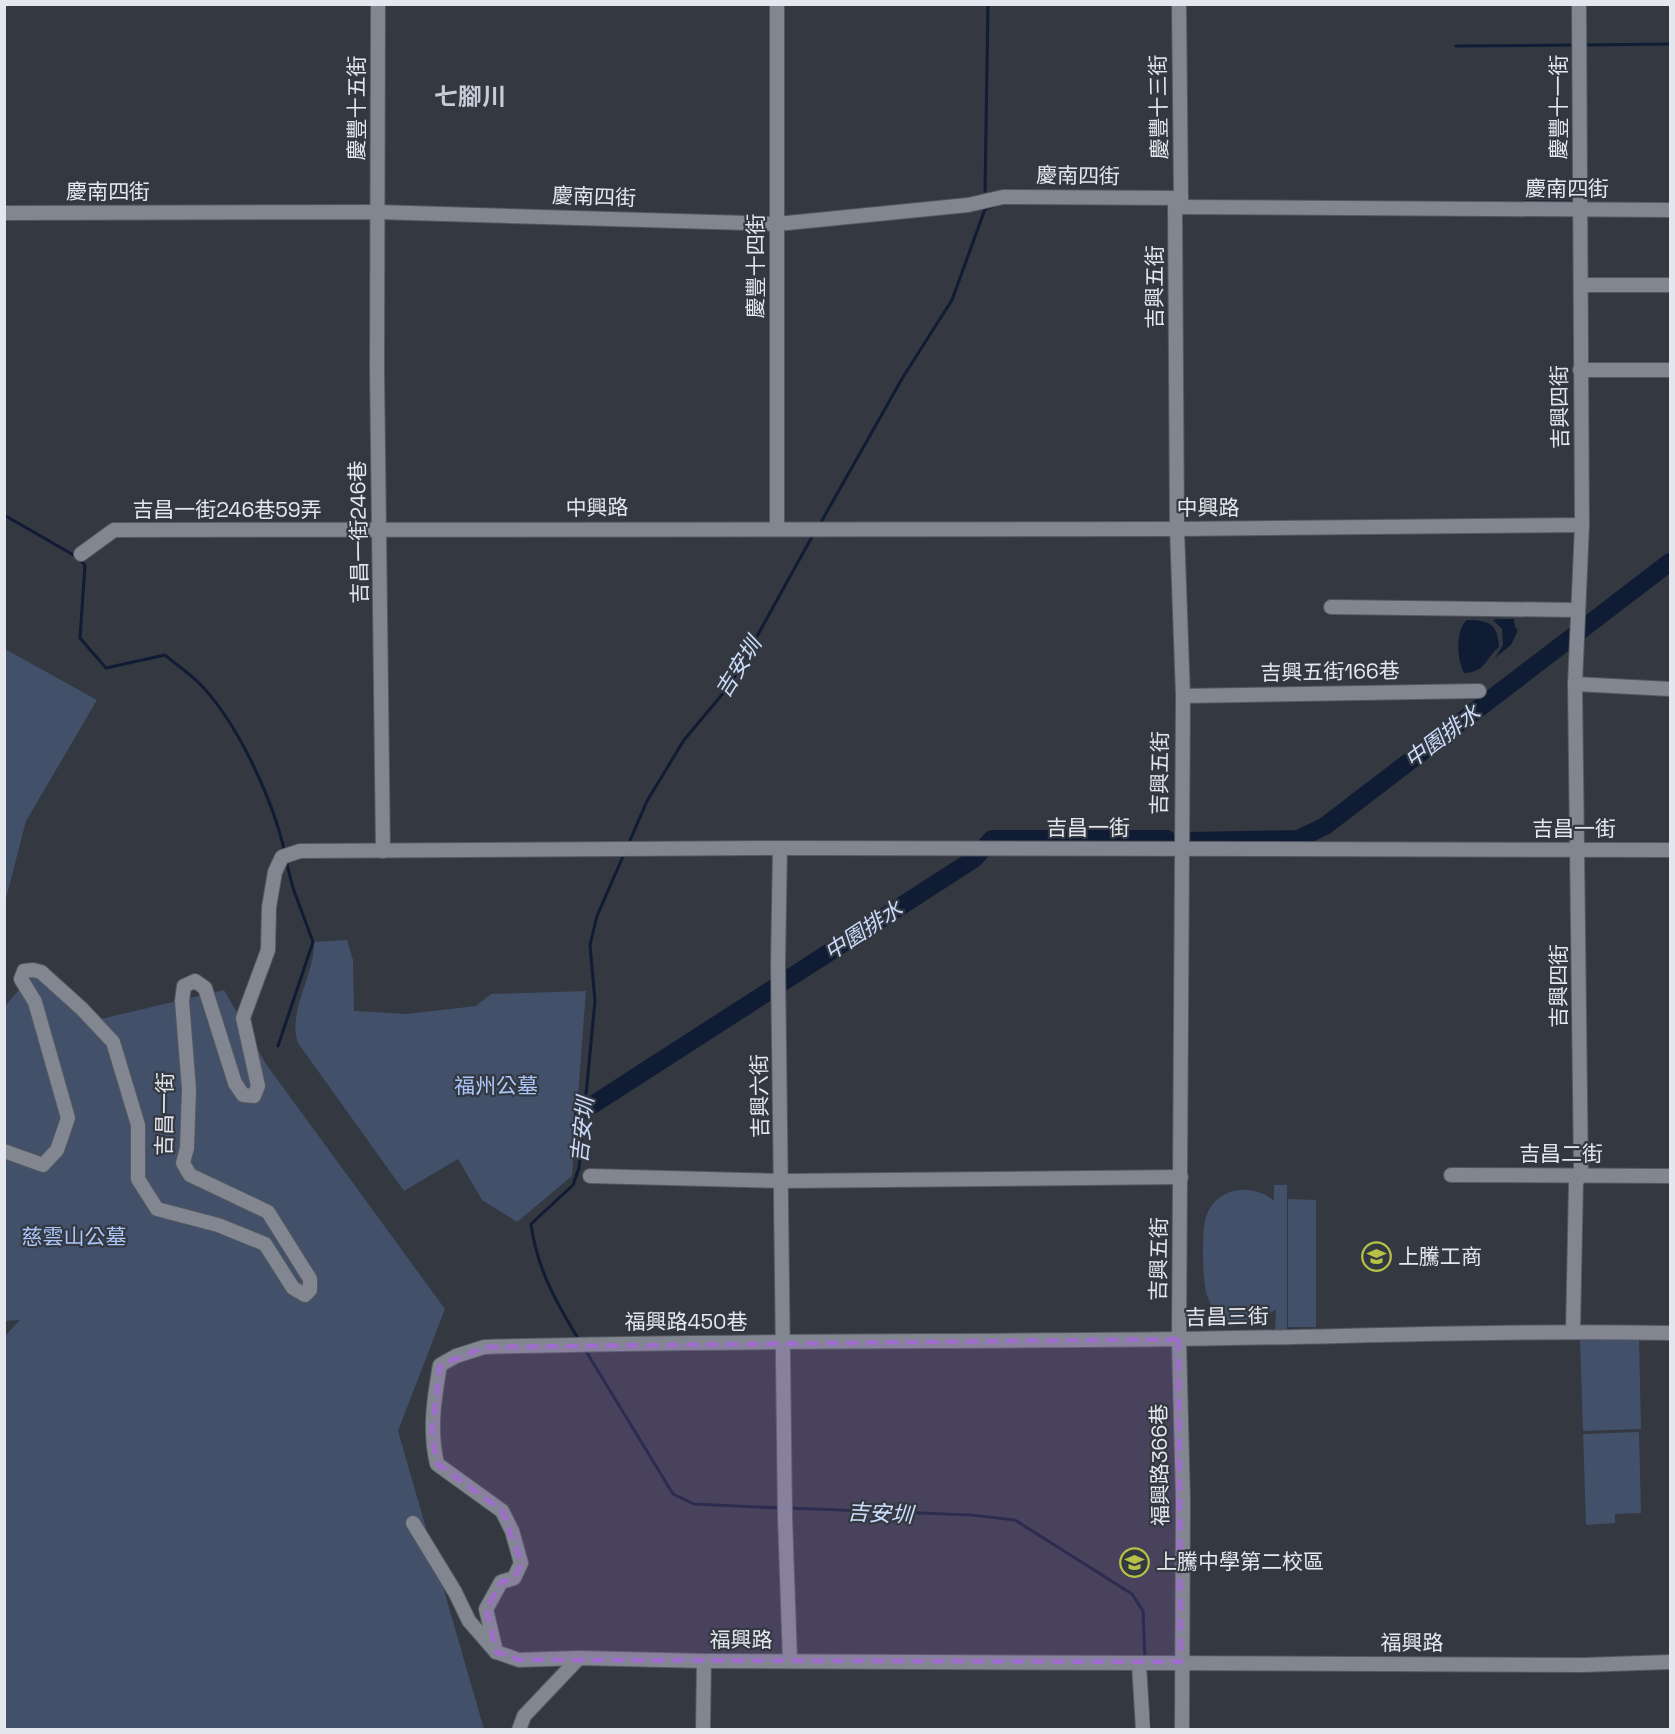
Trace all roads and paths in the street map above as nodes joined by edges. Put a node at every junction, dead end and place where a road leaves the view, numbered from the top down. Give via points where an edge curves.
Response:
1 (378, 4) edge
2 (777, 4) edge
3 (1179, 4) edge
4 (1579, 4) edge
5 (1178, 203) junction
6 (1671, 210) edge
7 (1579, 211) junction
8 (377, 212) junction
9 (4, 213) edge
10 (777, 224) junction
11 (1581, 285) junction
12 (1671, 285) edge
13 (1580, 370) junction
14 (1671, 370) edge
15 (1582, 525) junction
16 (777, 528) junction
17 (1177, 529) junction
18 (381, 531) junction
19 (81, 554) dead end
20 (1577, 607) junction
21 (1331, 608) dead end
22 (1575, 684) junction
23 (1671, 688) edge
24 (1479, 691) dead end
25 (1183, 696) junction
26 (780, 848) junction
27 (1180, 850) junction
28 (1579, 850) junction
29 (1671, 850) edge
30 (384, 851) junction
31 (4, 1151) edge
32 (1451, 1175) dead end
33 (1581, 1175) junction
34 (590, 1176) dead end
35 (1671, 1176) edge
36 (1181, 1177) junction
37 (783, 1181) junction
38 (1573, 1330) junction
39 (1671, 1333) edge
40 (1179, 1339) junction
41 (784, 1343) junction
42 (413, 1523) dead end
43 (496, 1652) junction
44 (579, 1658) junction
45 (704, 1661) junction
46 (790, 1661) junction
47 (1181, 1662) junction
48 (1671, 1662) edge
49 (1145, 1664) junction
50 (519, 1730) edge
51 (703, 1730) edge
52 (1143, 1730) edge
53 (1182, 1730) edge

1 - 8 street, 慶豐十五街
2 - 10 street, 慶豐十四街
3 - 5 street, 慶豐十三街
4 - 7 street, 慶豐十一街
5 - 7 street, 慶南四街
5 - 10 street, 慶南四街 via 1003,196 968,206
5 - 17 street, 吉興五街
6 - 7 street, 慶南四街
7 - 11 street, 吉興四街
8 - 9 street, 慶南四街
8 - 10 street, 慶南四街
8 - 18 street, 吉昌一街246巷
10 - 16 street, 慶豐十四街
11 - 12 street
11 - 13 street, 吉興四街
13 - 14 street
13 - 15 street, 吉興四街
15 - 17 street, 中興路
15 - 20 street, 吉興四街
16 - 17 street, 中興路
16 - 18 street, 中興路
17 - 25 street, 吉興五街
18 - 19 street, 吉昌一街246巷59弄 via 114,530
18 - 30 street, 吉昌一街246巷
20 - 21 street
20 - 22 street, 吉興四街
22 - 23 street
22 - 28 street, 吉興四街
24 - 25 street, 吉興五街166巷
25 - 27 street, 吉興五街
26 - 27 street, 吉昌一街
26 - 30 street, 吉昌一街
26 - 37 street, 吉興六街 via 778,988
27 - 28 street, 吉昌一街
27 - 36 street, 吉興五街
28 - 29 street, 吉昌一街
28 - 33 street, 吉興四街
30 - 31 street, 吉昌一街 via 300,851 282,858 275,872 269,907 268,950 243,1018 258,1086 254,1096 243,1095 235,1083 205,988 195,981 184,986 189,1089 183,1163 189,1176 268,1212 310,1279 310,1290 305,1295 294,1288 265,1244 218,1225 157,1209 138,1179 138,1125 113,1042 82,1008 33,969 24,971 21,979 35,1002 68,1118 57,1150 42,1165
32 - 33 street, 吉昌二街
33 - 35 street, 吉昌二街
33 - 38 street, 吉興四街 via 1576,1182
34 - 37 street
36 - 37 street
36 - 40 street, 吉興五街
37 - 41 street, 吉興六街
38 - 39 street, 吉昌三街
38 - 40 street, 吉昌三街
40 - 41 street, 吉昌三街
40 - 47 street, 福興路366巷 via 1183,1500
41 - 43 street, 福興路450巷 via 484,1347 440,1365 431,1436 437,1464 502,1511 518,1549 520,1563 514,1578 501,1582 486,1609
41 - 46 street, 吉興六街 via 784,1517
42 - 43 street via 469,1621
43 - 44 street, 福興路 via 519,1660
44 - 45 street, 福興路
44 - 50 street via 525,1716
45 - 46 street, 福興路
45 - 51 street
46 - 49 street, 福興路
47 - 48 street, 福興路
47 - 49 street, 福興路
47 - 53 street, 福興路366巷
49 - 52 street

